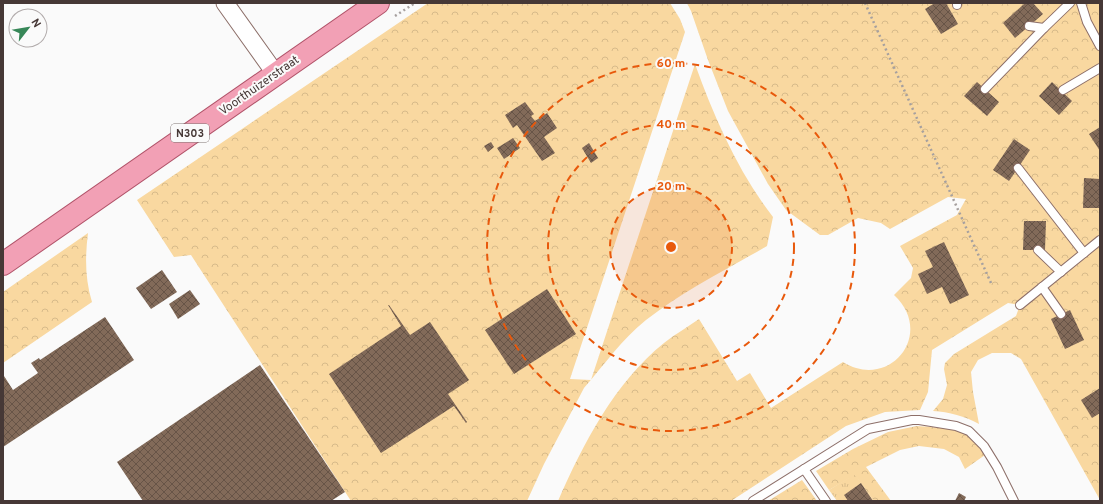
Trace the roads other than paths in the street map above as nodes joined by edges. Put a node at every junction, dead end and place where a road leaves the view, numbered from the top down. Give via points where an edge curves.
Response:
1 (224, 3) edge
2 (378, 3) edge
3 (1070, 3) edge
4 (1082, 3) edge
5 (1029, 26) dead end
6 (1044, 28) junction
7 (1100, 46) edge
8 (1100, 68) edge
9 (276, 73) junction
10 (985, 90) dead end
11 (1063, 90) dead end
12 (1018, 168) dead end
13 (1100, 240) edge
14 (1038, 250) dead end
15 (1084, 253) junction
16 (3, 264) edge
17 (1061, 272) junction
18 (1042, 288) junction
19 (1020, 305) dead end
20 (1061, 314) dead end
21 (804, 469) junction
22 (753, 501) edge
23 (826, 501) edge
24 (1014, 501) edge

1 - 9 street
2 - 9 main road, Voorthuizerstraat / N303
3 - 6 lane
4 - 7 lane via 1087,22
5 - 6 lane
6 - 10 lane
8 - 11 lane
9 - 16 main road, Voorthuizerstraat / N303
12 - 15 lane
13 - 15 lane
14 - 17 lane
15 - 17 lane
17 - 18 lane
18 - 19 lane
18 - 20 lane
21 - 22 lane
21 - 23 lane
21 - 24 lane via 868,429 920,420 956,426 969,431 984,446

